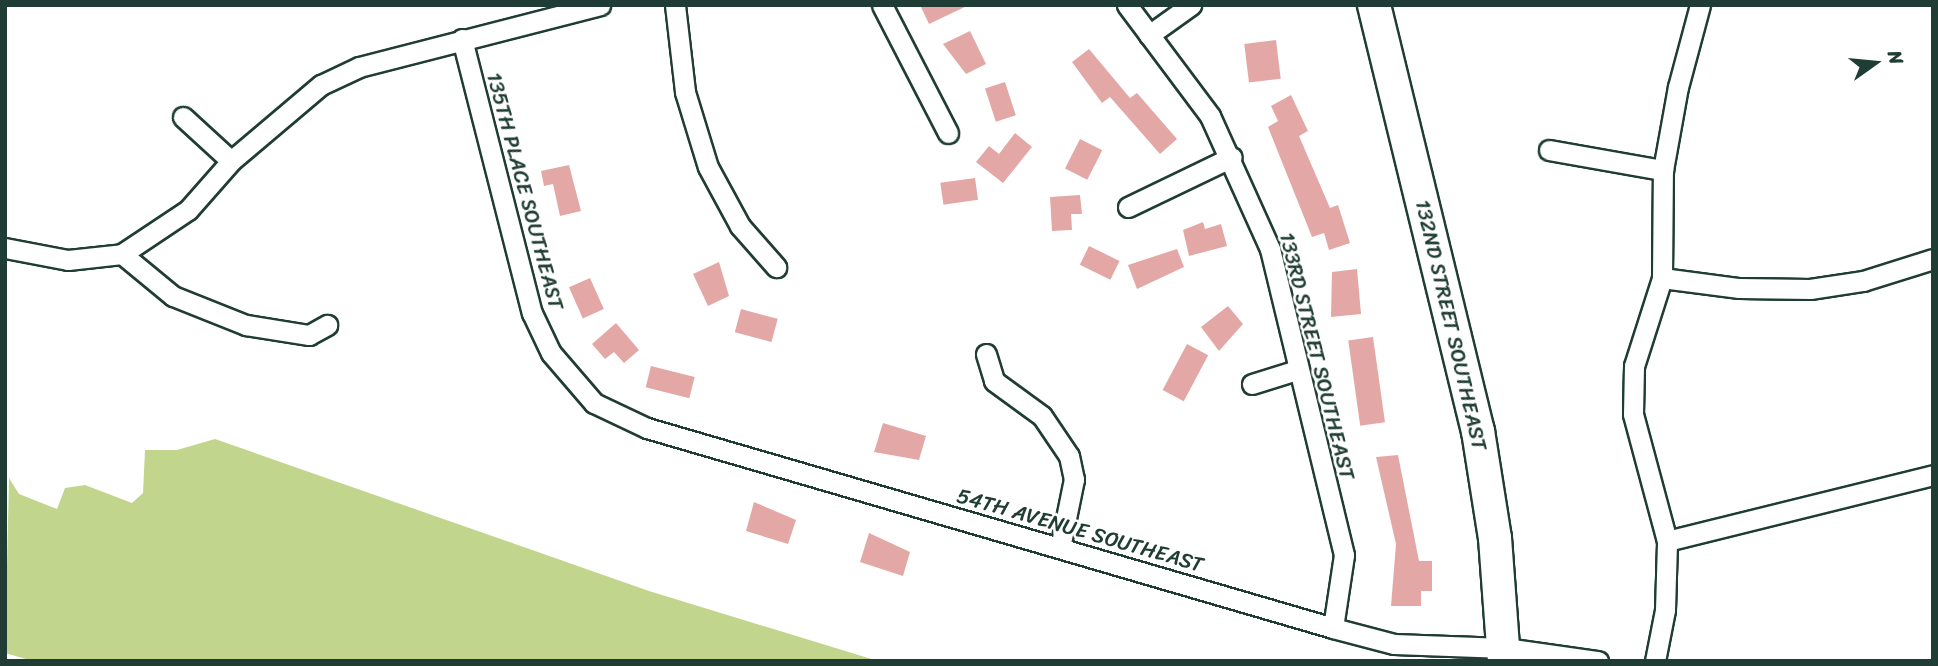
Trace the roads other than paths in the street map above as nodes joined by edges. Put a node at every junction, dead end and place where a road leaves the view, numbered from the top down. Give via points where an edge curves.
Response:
1 (600, 5) edge
2 (675, 5) edge
3 (882, 5) edge
4 (1127, 5) edge
5 (1191, 5) edge
6 (1374, 5) edge
7 (1700, 5) edge
8 (1149, 35) junction
9 (462, 39) junction
10 (183, 117) dead end
11 (948, 134) dead end
12 (1549, 150) dead end
13 (1232, 158) junction
14 (231, 161) junction
15 (1663, 170) junction
16 (1128, 207) dead end
17 (5, 248) edge
18 (122, 254) junction
19 (1933, 259) edge
20 (776, 267) dead end
21 (1662, 278) junction
22 (327, 325) dead end
23 (986, 354) dead end
24 (1297, 370) junction
25 (1252, 384) dead end
26 (647, 428) joint
27 (1932, 478) edge
28 (1667, 541) junction
29 (1060, 548) junction
30 (1333, 628) junction
31 (1504, 654) edge
32 (1598, 661) edge
33 (1656, 661) edge

1 - 9 street
2 - 20 street via 685,92 708,167 740,226
3 - 11 street
4 - 8 street, 133RD STREET SOUTHEAST
5 - 8 street
6 - 31 main road, 132ND STREET SOUTHEAST via 1478,431 1495,538
7 - 15 street via 1678,87
8 - 13 street, 133RD STREET SOUTHEAST via 1210,116
9 - 14 street via 359,67 321,85
9 - 26 street, 135TH PLACE SOUTHEAST via 532,313 551,353 594,403
10 - 14 street
12 - 15 street
13 - 16 street
13 - 24 street, 133RD STREET SOUTHEAST via 1270,249
14 - 18 street via 188,210
15 - 21 street
17 - 18 street via 68,260
18 - 22 street via 173,296 246,325 309,335
19 - 21 street via 1863,281 1810,289 1739,288
21 - 28 street via 1634,366 1633,414
23 - 29 street via 994,382 1042,416 1069,456 1074,479
24 - 25 street
24 - 30 street, 133RD STREET SOUTHEAST via 1344,555
26 - 29 street, 54TH AVENUE SOUTHEAST
27 - 28 street
28 - 33 street via 1665,610
29 - 30 street, 54TH AVENUE SOUTHEAST
30 - 31 street, 54TH AVENUE SOUTHEAST via 1394,643
31 - 32 street, 54TH AVENUE SOUTHEAST

